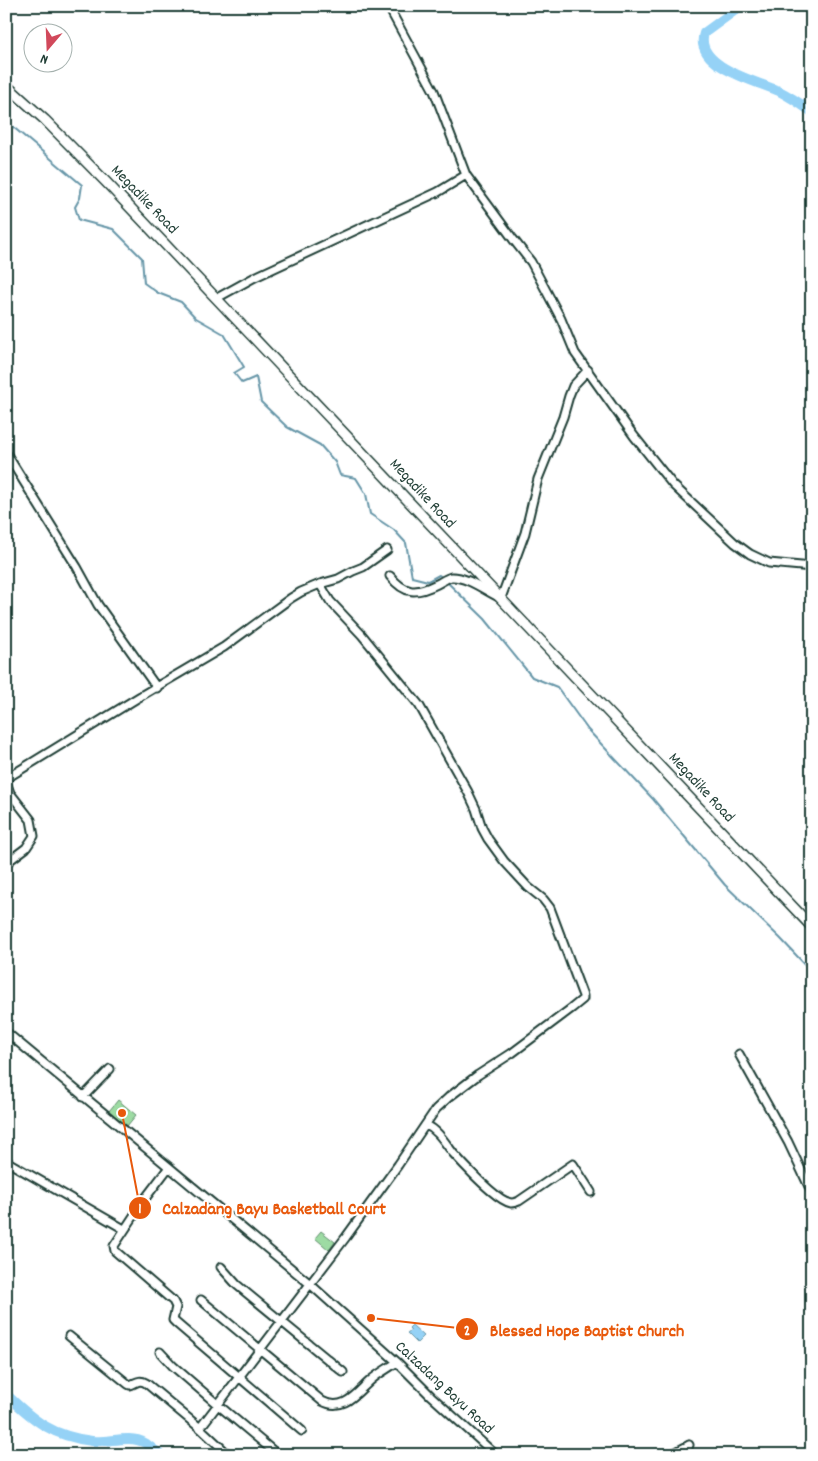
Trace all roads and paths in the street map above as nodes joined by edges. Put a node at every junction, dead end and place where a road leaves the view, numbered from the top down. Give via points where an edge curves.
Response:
1 (388, 6) edge
2 (6, 85) edge
3 (466, 175) junction
4 (217, 298) junction
5 (588, 370) junction
6 (6, 453) edge
7 (387, 550) dead end
8 (812, 567) edge
9 (390, 576) dead end
10 (320, 584) junction
11 (501, 598) junction
12 (156, 688) junction
13 (6, 782) edge
14 (8, 793) edge
15 (6, 863) edge
16 (812, 927) edge
17 (6, 1032) edge
18 (739, 1054) dead end
19 (110, 1069) dead end
20 (82, 1097) junction
21 (426, 1125) junction
22 (6, 1161) edge
23 (169, 1167) junction
24 (591, 1192) dead end
25 (812, 1194) edge
26 (124, 1229) junction
27 (221, 1267) dead end
28 (310, 1284) junction
29 (200, 1300) dead end
30 (282, 1321) junction
31 (69, 1336) dead end
32 (260, 1349) junction
33 (160, 1352) dead end
34 (397, 1362) junction
35 (343, 1372) dead end
36 (239, 1377) junction
37 (217, 1404) junction
38 (200, 1428) junction
39 (302, 1430) dead end
40 (229, 1455) edge
41 (278, 1455) edge
42 (496, 1455) edge
43 (670, 1455) edge
44 (689, 1455) edge

1 - 3 street via 434,91
2 - 4 main road, Megadike Road via 45,120
3 - 4 street via 438,192 255,277
3 - 5 street via 531,262 575,352
4 - 11 main road, Megadike Road
5 - 8 street via 673,485 735,543 769,563
5 - 11 street via 573,386 569,396 538,479 525,534
6 - 12 street via 98,605
7 - 10 street via 363,567
9 - 11 street via 396,583 414,591 424,591 450,577 462,579
10 - 12 street via 287,600 224,647
10 - 21 street via 330,601 419,706 468,792 488,839 504,861 550,908 583,996 572,1008 442,1103
11 - 16 main road, Megadike Road
12 - 13 street via 7,778
13 - 14 street
14 - 15 street via 30,820 34,836 26,848
17 - 20 street, Calzadang Bayu Road
18 - 25 street via 788,1142
19 - 20 street
20 - 23 street, Calzadang Bayu Road
21 - 24 street via 435,1130 463,1165 510,1203 518,1201 573,1164
21 - 28 street
22 - 26 street
23 - 26 street
23 - 28 street, Calzadang Bayu Road
26 - 36 street via 115,1250 173,1301 176,1324
27 - 30 street via 237,1285
28 - 30 street
28 - 34 street, Calzadang Bayu Road
29 - 32 street
30 - 32 street
30 - 35 street
31 - 38 street via 128,1384 142,1381
32 - 34 street via 328,1404 346,1403
32 - 36 street
33 - 37 street
34 - 42 street, Calzadang Bayu Road
36 - 37 street
36 - 39 street
37 - 38 street
37 - 41 street
38 - 40 street
43 - 44 street via 689,1445

